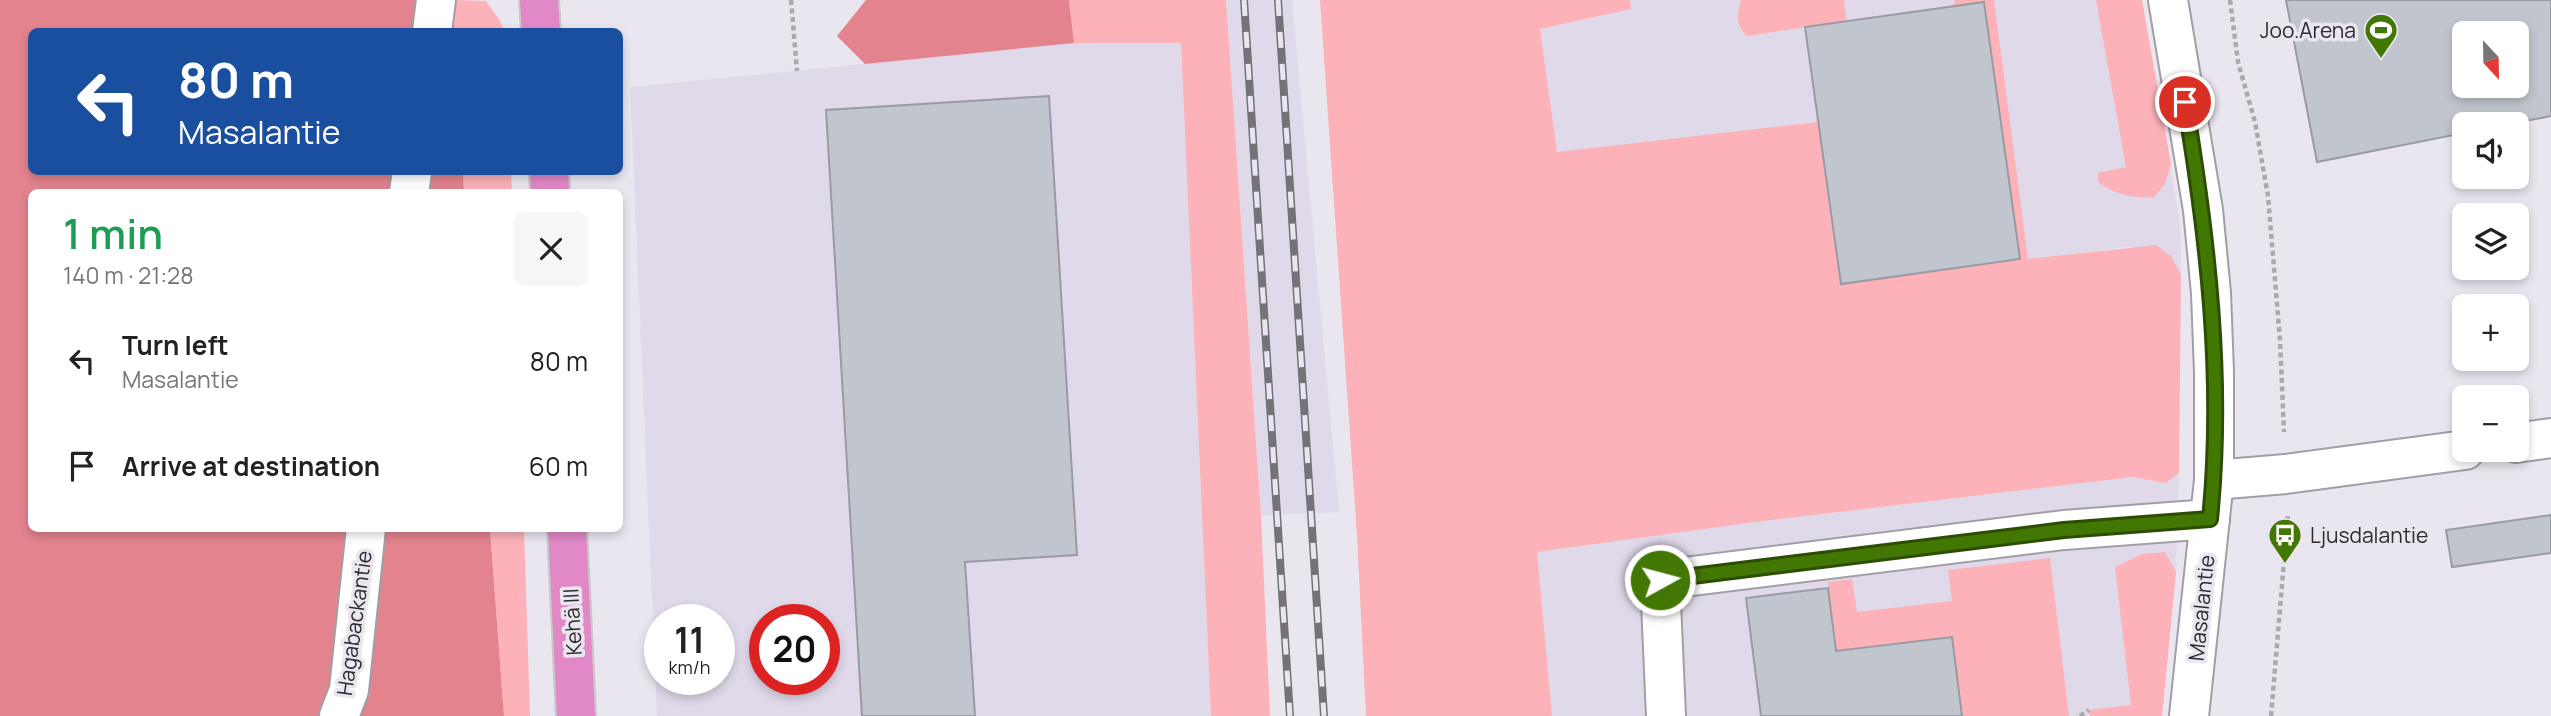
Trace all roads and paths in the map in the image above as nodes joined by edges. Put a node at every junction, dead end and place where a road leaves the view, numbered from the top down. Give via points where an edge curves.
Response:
1 (436, 0) edge
2 (539, 0) edge
3 (791, 0) edge
4 (2168, 0) edge
5 (2230, 0) edge
6 (432, 28) edge
7 (541, 28) edge
8 (797, 71) dead end
9 (2284, 434) dead end
10 (2551, 438) edge
11 (2529, 441) edge
12 (2452, 452) edge
13 (2214, 480) junction
14 (2288, 509) dead end
15 (2210, 519) junction
16 (366, 532) edge
17 (567, 532) edge
18 (2089, 710) dead end
19 (339, 716) edge
20 (576, 716) edge
21 (1666, 716) edge
22 (2080, 716) edge
23 (2189, 716) edge
24 (2271, 716) edge

1 - 6 street
2 - 7 highway
3 - 8 path
4 - 13 street, Masalantie via 2203,210 2211,293
5 - 9 path via 2238,62 2255,122 2268,197
10 - 11 street
12 - 13 street
13 - 15 street, Masalantie
14 - 24 path
15 - 21 street via 2064,530 1660,580
15 - 23 street, Masalantie
16 - 19 street, Hagabackantie via 349,690
17 - 20 highway, Kehä III
18 - 22 path

